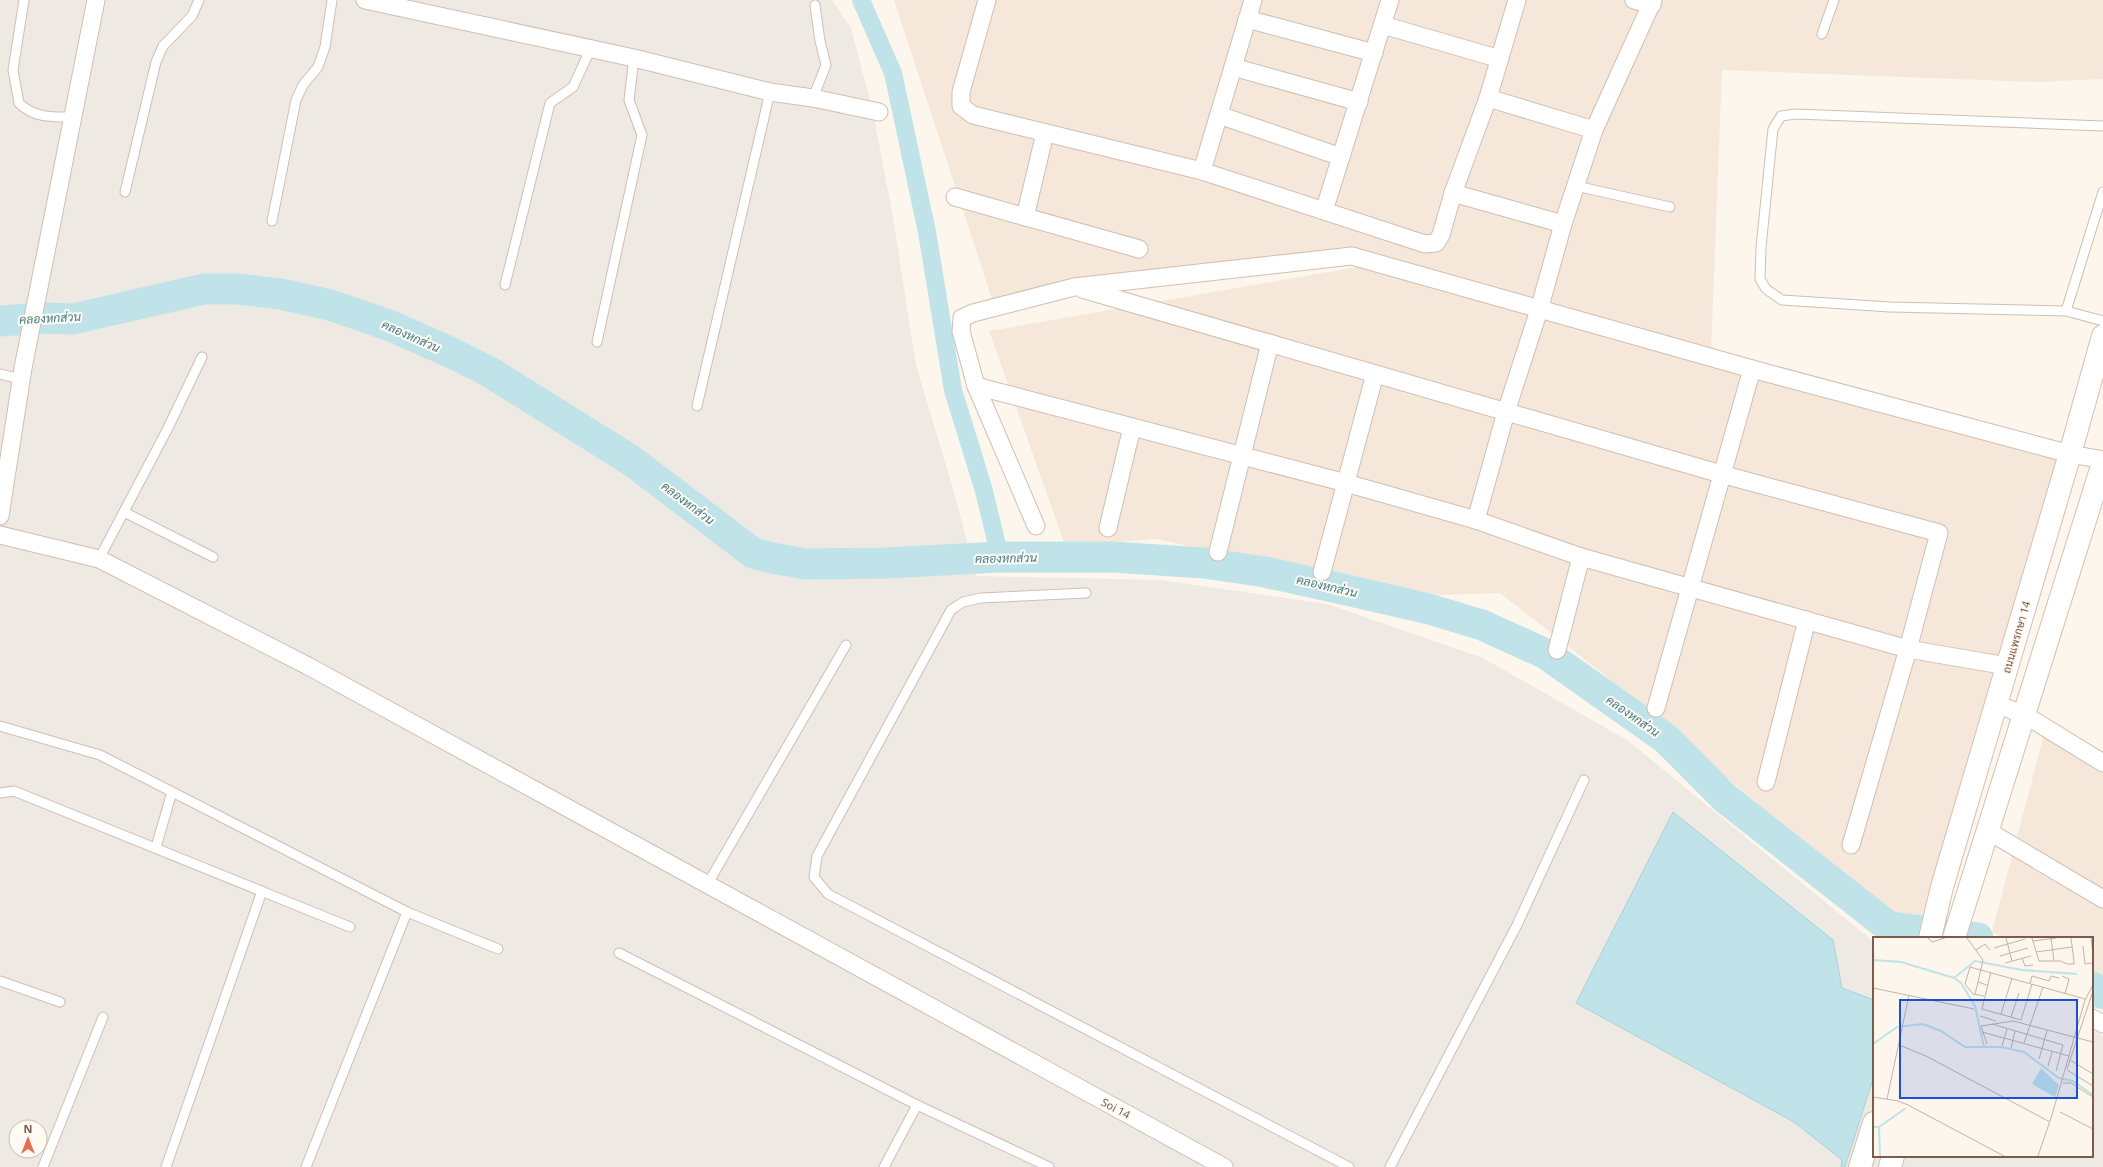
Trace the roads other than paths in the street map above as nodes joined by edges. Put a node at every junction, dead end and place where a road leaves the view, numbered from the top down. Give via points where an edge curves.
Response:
1 (24, 0) edge
2 (96, 0) edge
3 (199, 0) edge
4 (332, 0) edge
5 (365, 0) edge
6 (987, 0) edge
7 (1253, 0) edge
8 (1517, 0) edge
9 (1634, 0) edge
10 (1834, 0) edge
11 (1386, 1) edge
12 (1652, 2) edge
13 (816, 5) dead end
14 (1247, 19) junction
15 (1383, 25) junction
16 (1822, 34) dead end
17 (591, 48) junction
18 (1374, 53) junction
19 (634, 58) junction
20 (1500, 59) junction
21 (1233, 67) junction
22 (770, 92) junction
23 (814, 98) junction
24 (1488, 98) junction
25 (1359, 102) junction
26 (879, 112) dead end
27 (1219, 115) junction
28 (72, 117) junction
29 (2103, 126) edge
30 (1594, 130) junction
31 (1045, 133) junction
32 (1341, 157) junction
33 (1202, 171) junction
34 (1576, 186) junction
35 (125, 192) dead end
36 (2103, 192) edge
37 (1453, 193) junction
38 (955, 197) dead end
39 (1670, 207) dead end
40 (1324, 211) junction
41 (1025, 217) junction
42 (272, 221) dead end
43 (1563, 224) junction
44 (1139, 249) dead end
45 (505, 285) dead end
46 (1074, 287) junction
47 (1539, 310) junction
48 (2066, 311) junction
49 (2103, 321) edge
50 (2103, 336) edge
51 (597, 342) dead end
52 (1270, 343) junction
53 (202, 357) dead end
54 (1752, 369) junction
55 (0, 374) edge
56 (22, 374) junction
57 (1375, 374) junction
58 (976, 386) junction
59 (697, 406) dead end
60 (1506, 412) junction
61 (1132, 427) junction
62 (2070, 454) junction
63 (1242, 455) junction
64 (2103, 461) edge
65 (1721, 474) junction
66 (1346, 483) junction
67 (124, 512) junction
68 (0, 516) edge
69 (1476, 520) junction
70 (1036, 526) dead end
71 (1108, 528) dead end
72 (0, 535) edge
73 (1218, 552) dead end
74 (1581, 557) junction
75 (213, 558) dead end
76 (99, 559) junction
77 (1322, 572) dead end
78 (1691, 588) junction
79 (1086, 593) dead end
80 (1807, 620) junction
81 (846, 645) dead end
82 (1908, 649) junction
83 (1557, 650) dead end
84 (2007, 666) junction
85 (1996, 704) junction
86 (1656, 708) dead end
87 (2025, 715) junction
88 (0, 726) edge
89 (2103, 763) edge
90 (1584, 780) dead end
91 (1766, 782) dead end
92 (0, 792) edge
93 (172, 792) junction
94 (1988, 831) junction
95 (1851, 845) dead end
96 (156, 847) junction
97 (707, 885) junction
98 (262, 891) junction
99 (2103, 899) edge
100 (407, 912) junction
101 (350, 927) dead end
102 (1930, 937) edge
103 (1954, 937) edge
104 (498, 949) dead end
105 (619, 953) dead end
106 (0, 981) edge
107 (60, 1002) dead end
108 (103, 1017) dead end
109 (2093, 1019) edge
110 (2103, 1024) edge
111 (917, 1105) junction
112 (1873, 1126) edge
113 (1893, 1157) edge
114 (43, 1167) edge
115 (166, 1167) edge
116 (306, 1167) edge
117 (884, 1167) edge
118 (1049, 1167) edge
119 (1224, 1167) edge
120 (1349, 1167) edge
121 (1390, 1167) edge
122 (1860, 1167) edge
123 (1890, 1167) edge

1 - 28 lane via 13,70 19,103 35,114
2 - 28 street
3 - 35 lane via 192,16 163,46 156,62
4 - 42 lane via 328,31 318,67 302,85 296,100
5 - 17 street
6 - 31 street via 961,92 961,106 973,115
7 - 14 street
8 - 20 street
9 - 12 street
10 - 16 lane
11 - 15 street
12 - 30 street
13 - 23 lane via 826,65
14 - 18 street
14 - 21 street
15 - 18 street
15 - 20 street
17 - 19 street
17 - 45 lane via 573,87 550,103
18 - 25 street
19 - 22 street
19 - 51 lane via 628,100 642,135
20 - 24 street
21 - 25 street
21 - 27 street
22 - 23 street
22 - 59 lane
23 - 26 street
24 - 30 street
24 - 37 street
25 - 32 street
27 - 32 street
27 - 33 street
28 - 56 street
29 - 48 lane via 1796,114 1781,116 1774,129 1760,279 1766,289 1782,300 1890,307
30 - 34 street
31 - 33 street
31 - 41 street
32 - 40 street
33 - 40 street
34 - 39 lane
34 - 43 street
36 - 48 lane
37 - 40 street via 1441,235 1436,243 1425,244
37 - 43 street
38 - 41 street
41 - 44 street
43 - 47 street
46 - 47 street via 1352,256
46 - 52 street
46 - 58 street via 962,318 961,331
47 - 54 street
47 - 60 street
48 - 49 lane
50 - 62 main road, ถนนแพรกษา 14
52 - 57 street
52 - 63 street
53 - 67 lane
54 - 62 street
54 - 65 street
55 - 56 lane
56 - 68 street
57 - 60 street
57 - 66 street
58 - 61 street
58 - 70 street
60 - 65 street
60 - 69 street
61 - 63 street
61 - 71 street
62 - 64 street
62 - 84 main road, ถนนแพรกษา 14
63 - 66 street
63 - 73 street
64 - 87 main road
65 - 78 street
65 - 82 street via 1939,533
66 - 69 street
66 - 77 street
67 - 75 lane
67 - 76 lane
69 - 74 street
72 - 76 street, Soi 14
74 - 78 street
74 - 83 street
76 - 97 street, Soi 14 via 308,666
78 - 80 street
78 - 86 street
79 - 120 lane via 981,598 963,602 951,610 817,856 814,877 828,894
80 - 82 street
80 - 91 street
81 - 97 lane
82 - 84 street
82 - 95 street
84 - 85 main road, ถนนแพรกษา 14
85 - 87 street
85 - 102 main road, ถนนแพรกษา 14 via 1942,887
87 - 89 street
87 - 94 main road
88 - 93 lane via 100,755
90 - 121 lane via 1517,925
92 - 96 lane via 14,791
93 - 96 lane
93 - 100 lane
94 - 99 street
94 - 103 main road
96 - 98 lane
97 - 119 street, Soi 14
98 - 101 lane
98 - 115 lane
100 - 104 lane
100 - 116 lane
105 - 111 lane
106 - 107 lane
108 - 114 lane
109 - 110 street
111 - 117 lane
111 - 118 lane
112 - 122 main road
113 - 123 main road

